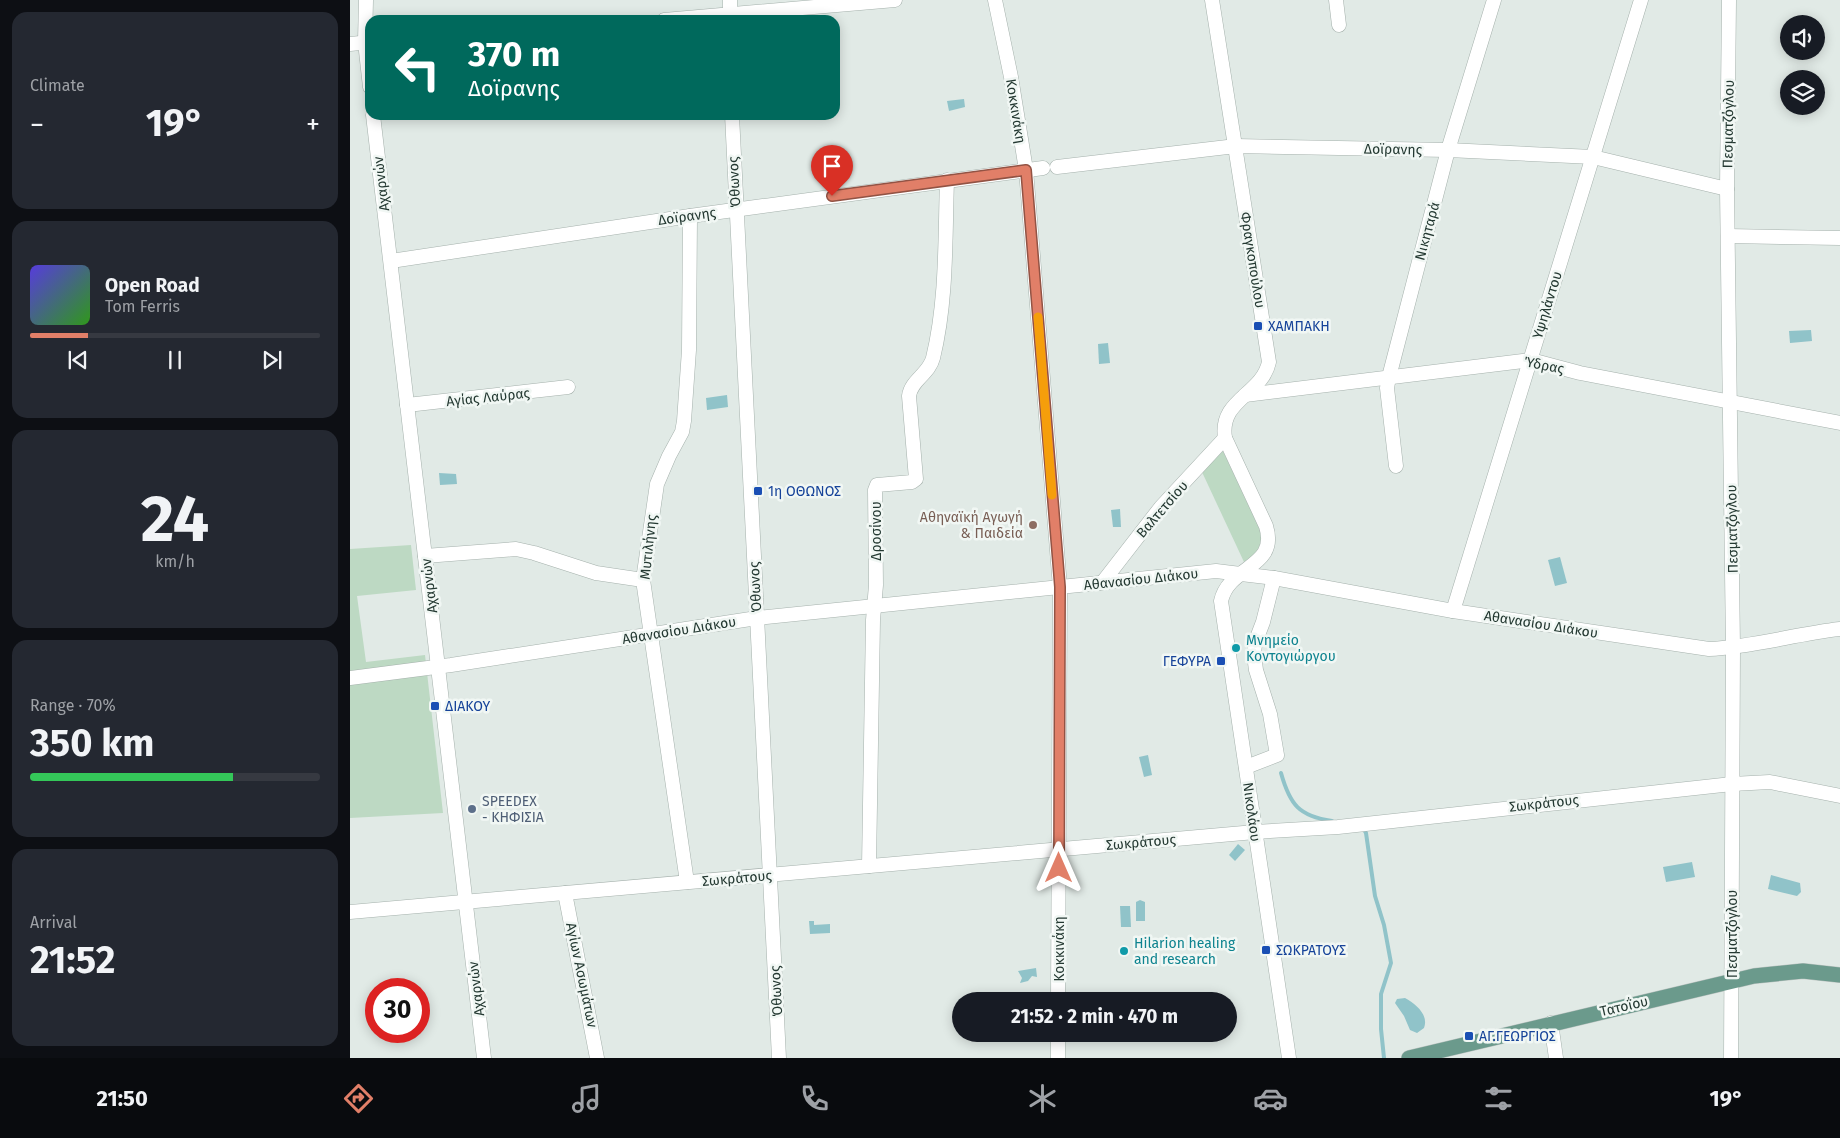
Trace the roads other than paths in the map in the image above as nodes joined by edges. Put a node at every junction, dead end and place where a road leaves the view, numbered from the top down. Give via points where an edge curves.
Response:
1 (366, 0) edge
2 (730, 0) edge
3 (895, 0) edge
4 (995, 0) edge
5 (1212, 0) edge
6 (1336, 0) edge
7 (1494, 0) edge
8 (1641, 0) edge
9 (1729, 0) edge
10 (366, 15) edge
11 (730, 15) edge
12 (758, 15) edge
13 (1339, 25) dead end
14 (365, 42) edge
15 (350, 44) edge
16 (374, 120) edge
17 (732, 120) edge
18 (1236, 146) junction
19 (1448, 150) junction
20 (1593, 157) junction
21 (1057, 167) dead end
22 (1043, 168) dead end
23 (1026, 170) junction
24 (947, 180) junction
25 (1727, 189) junction
26 (736, 209) junction
27 (690, 216) junction
28 (1728, 236) junction
29 (1840, 238) edge
30 (390, 262) junction
31 (1531, 360) junction
32 (1389, 377) junction
33 (568, 387) dead end
34 (1244, 395) junction
35 (1730, 401) junction
36 (407, 405) junction
37 (1840, 423) edge
38 (1225, 438) junction
39 (1396, 466) dead end
40 (425, 556) junction
41 (1240, 573) junction
42 (1274, 578) junction
43 (643, 580) junction
44 (1102, 583) junction
45 (1060, 587) junction
46 (875, 608) junction
47 (1453, 611) junction
48 (757, 618) junction
49 (1840, 629) edge
50 (651, 634) junction
51 (1733, 648) junction
52 (438, 666) junction
53 (350, 678) edge
54 (1246, 768) junction
55 (1732, 784) junction
56 (1840, 796) edge
57 (1255, 832) junction
58 (1059, 849) junction
59 (869, 866) junction
60 (770, 875) junction
61 (687, 882) junction
62 (565, 893) junction
63 (466, 902) junction
64 (350, 912) edge
65 (1840, 975) edge
66 (1732, 980) junction
67 (1058, 992) edge
68 (1551, 1023) junction
69 (1058, 1042) edge
70 (484, 1058) edge
71 (598, 1058) edge
72 (779, 1058) edge
73 (1058, 1058) edge
74 (1289, 1058) edge
75 (1409, 1058) edge
76 (1556, 1058) edge
77 (1732, 1058) edge

1 - 10 street
2 - 11 street
3 - 12 street
4 - 23 street, Κοκκινάκη
5 - 18 street, Φραγκοπούλου
6 - 13 street
7 - 19 street, Νικηταρά
8 - 20 street, Υψηλάντου
9 - 25 street, Πεσματζόγλου
14 - 15 street
16 - 30 street, Αχαρνών
17 - 26 street, Όθωνος
18 - 19 street, Δοϊρανης
18 - 21 street, Δοϊρανης
18 - 34 street, Φραγκοπούλου via 1269,362 1261,381
19 - 20 street, Δοϊρανης
19 - 32 street, Νικηταρά
20 - 25 street, Δοϊρανης
20 - 31 street, Υψηλάντου
22 - 23 street, Δοϊρανης
23 - 24 street, Δοϊρανης
23 - 45 street, Κοκκινάκη
24 - 26 street, Δοϊρανης
24 - 46 street, Δροσίνου via 943,283 936,344 932,362 910,388 908,396 916,479 877,486
25 - 28 street, Πεσματζόγλου
26 - 27 street, Δοϊρανης
26 - 48 street, Όθωνος
27 - 30 street, Δοϊρανης
27 - 43 street, Μυτιλήνης via 689,350 684,421 657,484
28 - 29 street
28 - 35 street, Πεσματζόγλου
30 - 36 street, Αχαρνών
31 - 32 street, Ύδρας
31 - 35 street, Ύδρας via 1580,373
31 - 47 street, Υψηλάντου
32 - 34 street, Ύδρας
32 - 39 street, Νικηταρά via 1387,388
33 - 36 street, Αγίας Λαύρας
34 - 38 street, Φραγκοπούλου via 1224,420
35 - 37 street, Ύδρας
35 - 51 street, Πεσματζόγλου
36 - 40 street, Αχαρνών
38 - 41 street via 1269,538 1263,557
38 - 44 street, Βαλτετσίου via 1162,508
40 - 43 street via 516,549 534,552 596,574
40 - 52 street, Αχαρνών
41 - 42 street, Αθανασίου Διάκου
41 - 44 street, Αθανασίου Διάκου via 1216,571
41 - 54 street, Νικολάου via 1228,584 1221,601
42 - 47 street, Αθανασίου Διάκου
42 - 54 street via 1254,655 1270,714 1276,755
43 - 50 street, Μυτιλήνης
44 - 45 street, Αθανασίου Διάκου
45 - 46 street, Αθανασίου Διάκου
45 - 58 street, Κοκκινάκη
46 - 48 street, Αθανασίου Διάκου
46 - 59 street, Δροσίνου
47 - 51 street, Αθανασίου Διάκου via 1676,645
48 - 50 street, Αθανασίου Διάκου
48 - 60 street, Όθωνος
49 - 51 street, Αθανασίου Διάκου via 1808,632
50 - 52 street, Αθανασίου Διάκου
50 - 61 street, Μυτιλήνης
51 - 55 street, Πεσματζόγλου
52 - 53 street, Αθανασίου Διάκου
52 - 63 street, Αχαρνών
54 - 57 street, Νικολάου
55 - 56 street, Σωκράτους via 1770,782
55 - 57 street, Σωκράτους
55 - 66 street, Πεσματζόγλου
57 - 58 street, Σωκράτους
57 - 74 street, Νικολάου
58 - 59 street, Σωκράτους
58 - 67 street, Κοκκινάκη
59 - 60 street, Σωκράτους
60 - 61 street, Σωκράτους
60 - 72 street, Όθωνος
61 - 62 street, Σωκράτους
62 - 63 street, Σωκράτους
62 - 71 street, Αγίων Ασωμάτων
63 - 64 street, Σωκράτους
63 - 70 street, Αχαρνών
65 - 66 main road, Τατοΐου via 1817,971 1792,972
66 - 68 main road, Τατοΐου
66 - 77 street, Πεσματζόγλου
68 - 75 main road, Τατοΐου
68 - 76 street
69 - 73 street

